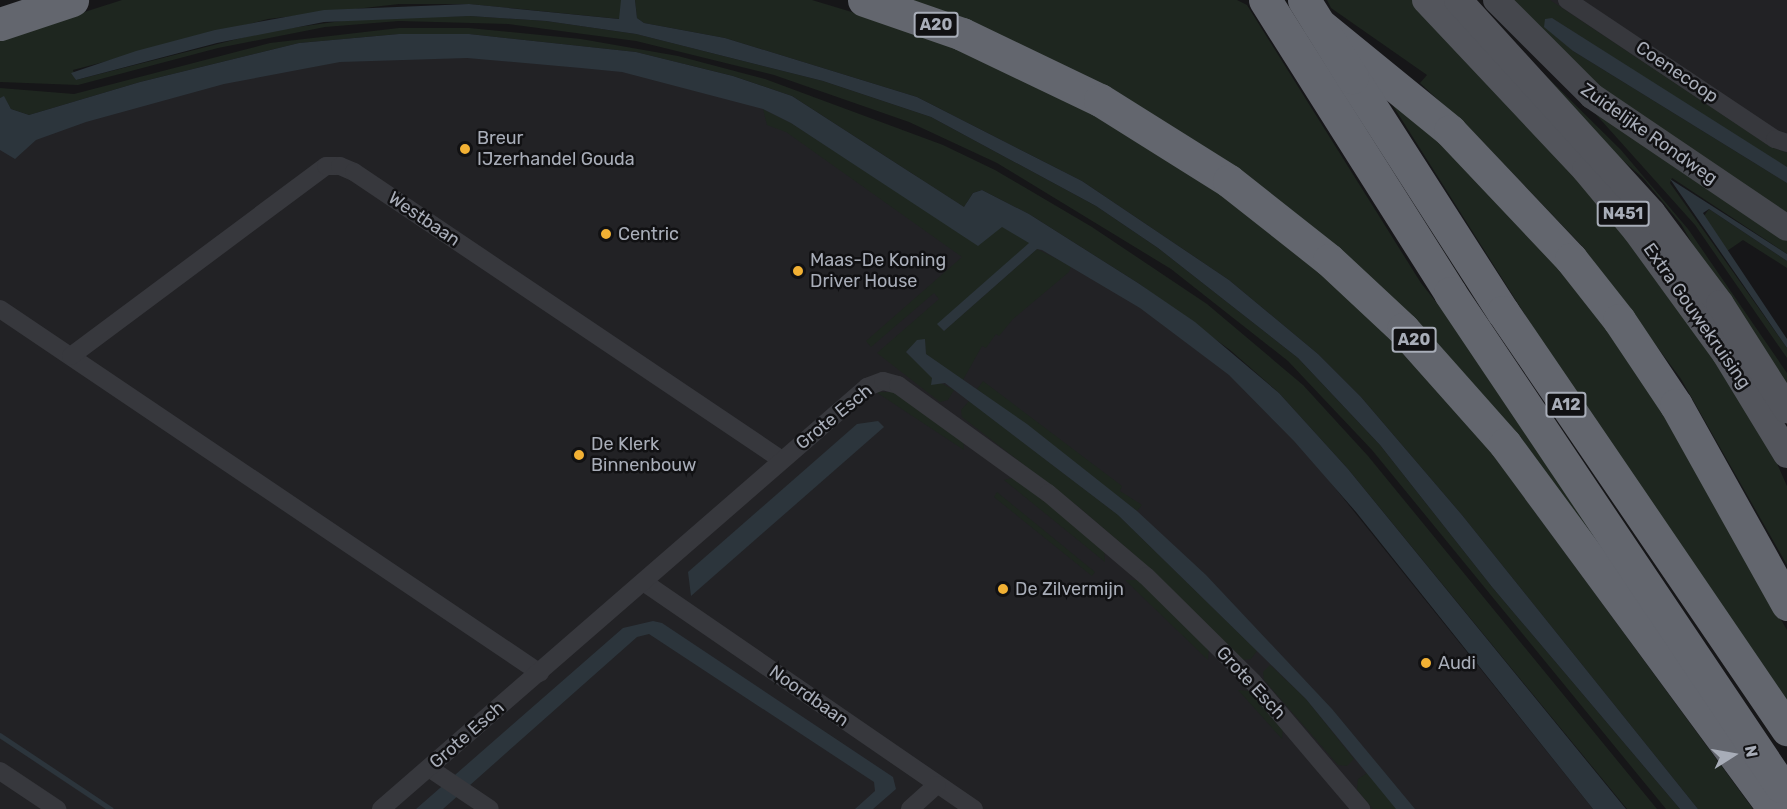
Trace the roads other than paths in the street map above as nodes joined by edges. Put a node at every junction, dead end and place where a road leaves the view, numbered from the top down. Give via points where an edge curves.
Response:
1 (72, 0) edge
2 (864, 0) edge
3 (1265, 0) edge
4 (1304, 0) edge
5 (1426, 0) edge
6 (1458, 0) edge
7 (1496, 0) edge
8 (1567, 0) edge
9 (1283, 15) edge
10 (0, 24) edge
11 (1787, 143) edge
12 (1787, 228) edge
13 (0, 309) edge
14 (71, 356) junction
15 (1787, 409) edge
16 (1787, 454) edge
17 (782, 460) junction
18 (645, 583) junction
19 (1787, 604) edge
20 (540, 673) junction
21 (1787, 729) edge
22 (0, 771) edge
23 (436, 773) junction
24 (937, 785) junction
25 (1787, 794) edge
26 (57, 809) edge
27 (381, 809) edge
28 (490, 809) edge
29 (910, 809) edge
30 (974, 809) edge
31 (1361, 809) edge
32 (1774, 809) edge

1 - 10 highway
2 - 32 highway, A20 via 1008,54 1100,100 1219,174 1299,234 1392,318 1504,444
3 - 9 highway, A12
4 - 21 highway, A12, bridge via 1503,312
5 - 16 main road, Extra Gouwekruising / N451 via 1580,163 1636,230 1720,344
6 - 15 main road, Extra Gouwekruising / N451 via 1651,212 1725,311
7 - 12 main road, Zuidelijke Rondweg via 1592,96
8 - 11 street, Coenecoop via 1775,139
9 - 19 highway via 1424,106 1494,173 1571,258 1619,320 1676,405
9 - 25 highway, A12 via 1450,292
13 - 14 street
14 - 17 street, Westbaan via 326,166 339,166 354,172
14 - 20 street
17 - 18 street, Grote Esch
17 - 31 street, Grote Esch via 867,387 883,381 898,385 1048,493 1146,576 1253,682
18 - 20 street, Grote Esch
18 - 24 street, Noordbaan
20 - 23 street, Grote Esch
22 - 26 street
23 - 27 street, Grote Esch
23 - 28 street
24 - 29 street
24 - 30 street, Noordbaan

